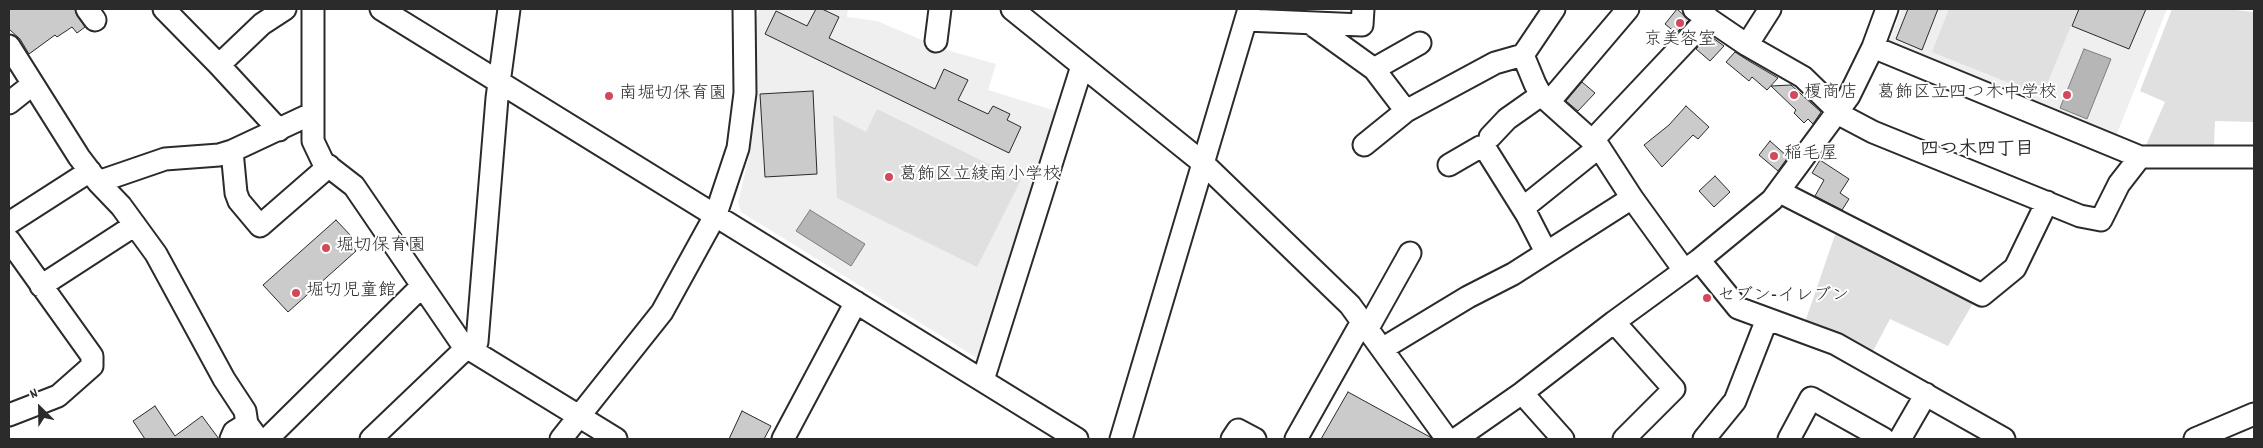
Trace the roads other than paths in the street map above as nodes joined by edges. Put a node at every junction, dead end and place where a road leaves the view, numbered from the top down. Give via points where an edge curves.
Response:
1 (164, 9) edge
2 (283, 9) edge
3 (313, 9) edge
4 (381, 9) edge
5 (509, 9) edge
6 (744, 9) edge
7 (940, 9) edge
8 (1012, 9) edge
9 (1363, 9) edge
10 (1554, 9) edge
11 (1628, 9) edge
12 (1770, 9) edge
13 (1880, 12) edge
14 (1701, 13) edge
15 (1247, 14) edge
16 (1310, 23) junction
17 (936, 41) dead end
18 (1420, 42) dead end
19 (1747, 45) junction
20 (9, 46) edge
21 (1873, 47) junction
22 (1523, 55) junction
23 (219, 65) junction
24 (1082, 66) junction
25 (1374, 69) junction
26 (499, 82) junction
27 (33, 84) junction
28 (1545, 99) junction
29 (9, 103) edge
30 (1406, 111) junction
31 (1838, 112) junction
32 (311, 114) junction
33 (279, 130) junction
34 (1490, 138) dead end
35 (1596, 144) junction
36 (1364, 145) dead end
37 (232, 151) junction
38 (2140, 157) junction
39 (2254, 157) edge
40 (1203, 163) junction
41 (1449, 165) dead end
42 (329, 166) junction
43 (94, 177) junction
44 (1780, 192) junction
45 (1632, 198) junction
46 (2046, 202) junction
47 (1523, 208) junction
48 (716, 214) junction
49 (9, 223) edge
50 (135, 225) junction
51 (9, 240) edge
52 (1546, 252) junction
53 (1410, 253) dead end
54 (1692, 265) junction
55 (41, 286) junction
56 (422, 286) junction
57 (856, 302) junction
58 (1767, 320) junction
59 (1614, 322) junction
60 (1365, 324) junction
61 (468, 348) junction
62 (1382, 349) junction
63 (983, 380) junction
64 (1522, 393) junction
65 (1926, 394) junction
66 (2254, 414) edge
67 (9, 415) edge
68 (578, 416) junction
69 (252, 431) edge
70 (2000, 438) edge
71 (230, 439) edge
72 (266, 439) edge
73 (371, 439) edge
74 (561, 439) edge
75 (616, 439) edge
76 (783, 439) edge
77 (1077, 439) edge
78 (1121, 439) edge
79 (1232, 439) edge
80 (1255, 439) edge
81 (1296, 439) edge
82 (1447, 439) edge
83 (1456, 439) edge
84 (1563, 439) edge
85 (1624, 439) edge
86 (1704, 439) edge
87 (1789, 439) edge
88 (1884, 439) edge
89 (1900, 439) edge
90 (2195, 439) edge

1 - 23 street
2 - 23 street via 262,24
3 - 32 street
4 - 26 street
5 - 26 street
6 - 48 street via 746,92 738,148
7 - 17 street
8 - 24 street
9 - 16 street via 1362,25
10 - 22 street
11 - 28 street
12 - 19 street
13 - 21 street
14 - 19 street
14 - 35 street
15 - 16 street
15 - 40 street
16 - 25 street
18 - 25 street
19 - 31 street via 1802,77
20 - 27 street
21 - 31 street via 1860,77
21 - 38 street
22 - 28 street
22 - 30 street via 1495,64
23 - 33 street
24 - 40 street
24 - 63 street
25 - 30 street
26 - 48 street
26 - 61 street via 477,342
27 - 29 street
27 - 43 street
28 - 34 street via 1507,119
28 - 35 street
30 - 36 street
31 - 44 street
31 - 46 street via 1873,132
32 - 33 street
32 - 42 street via 313,141 323,162
33 - 37 street
35 - 45 street
35 - 47 street
37 - 42 street via 236,193 260,226
37 - 43 street via 165,159
38 - 39 street
38 - 46 street via 2123,178 2101,220 2080,216
40 - 60 street via 1350,305
40 - 78 street
41 - 47 street via 1480,147 1485,148
42 - 56 street via 354,186
43 - 49 street
43 - 50 street
44 - 46 street via 1982,295 2015,268
44 - 54 street
45 - 52 street
45 - 54 street
47 - 52 street
48 - 57 street
48 - 68 street via 662,312
50 - 55 street
50 - 69 street via 156,254 244,410
51 - 55 street
52 - 62 street via 1514,274 1468,297
53 - 60 street
54 - 58 street via 1738,308
54 - 59 street
55 - 67 street via 92,356 92,366 58,396
56 - 61 street
56 - 72 street
57 - 63 street
57 - 76 street
58 - 65 street via 1836,344
58 - 86 street via 1736,401
59 - 64 street
59 - 85 street via 1674,389
60 - 62 street
60 - 81 street
61 - 68 street
61 - 73 street
62 - 82 street
63 - 77 street
64 - 83 street
64 - 84 street
65 - 70 street
65 - 89 street
66 - 90 street
68 - 74 street
68 - 75 street
69 - 71 street via 234,432
79 - 80 street via 1238,430
87 - 88 street via 1810,398

